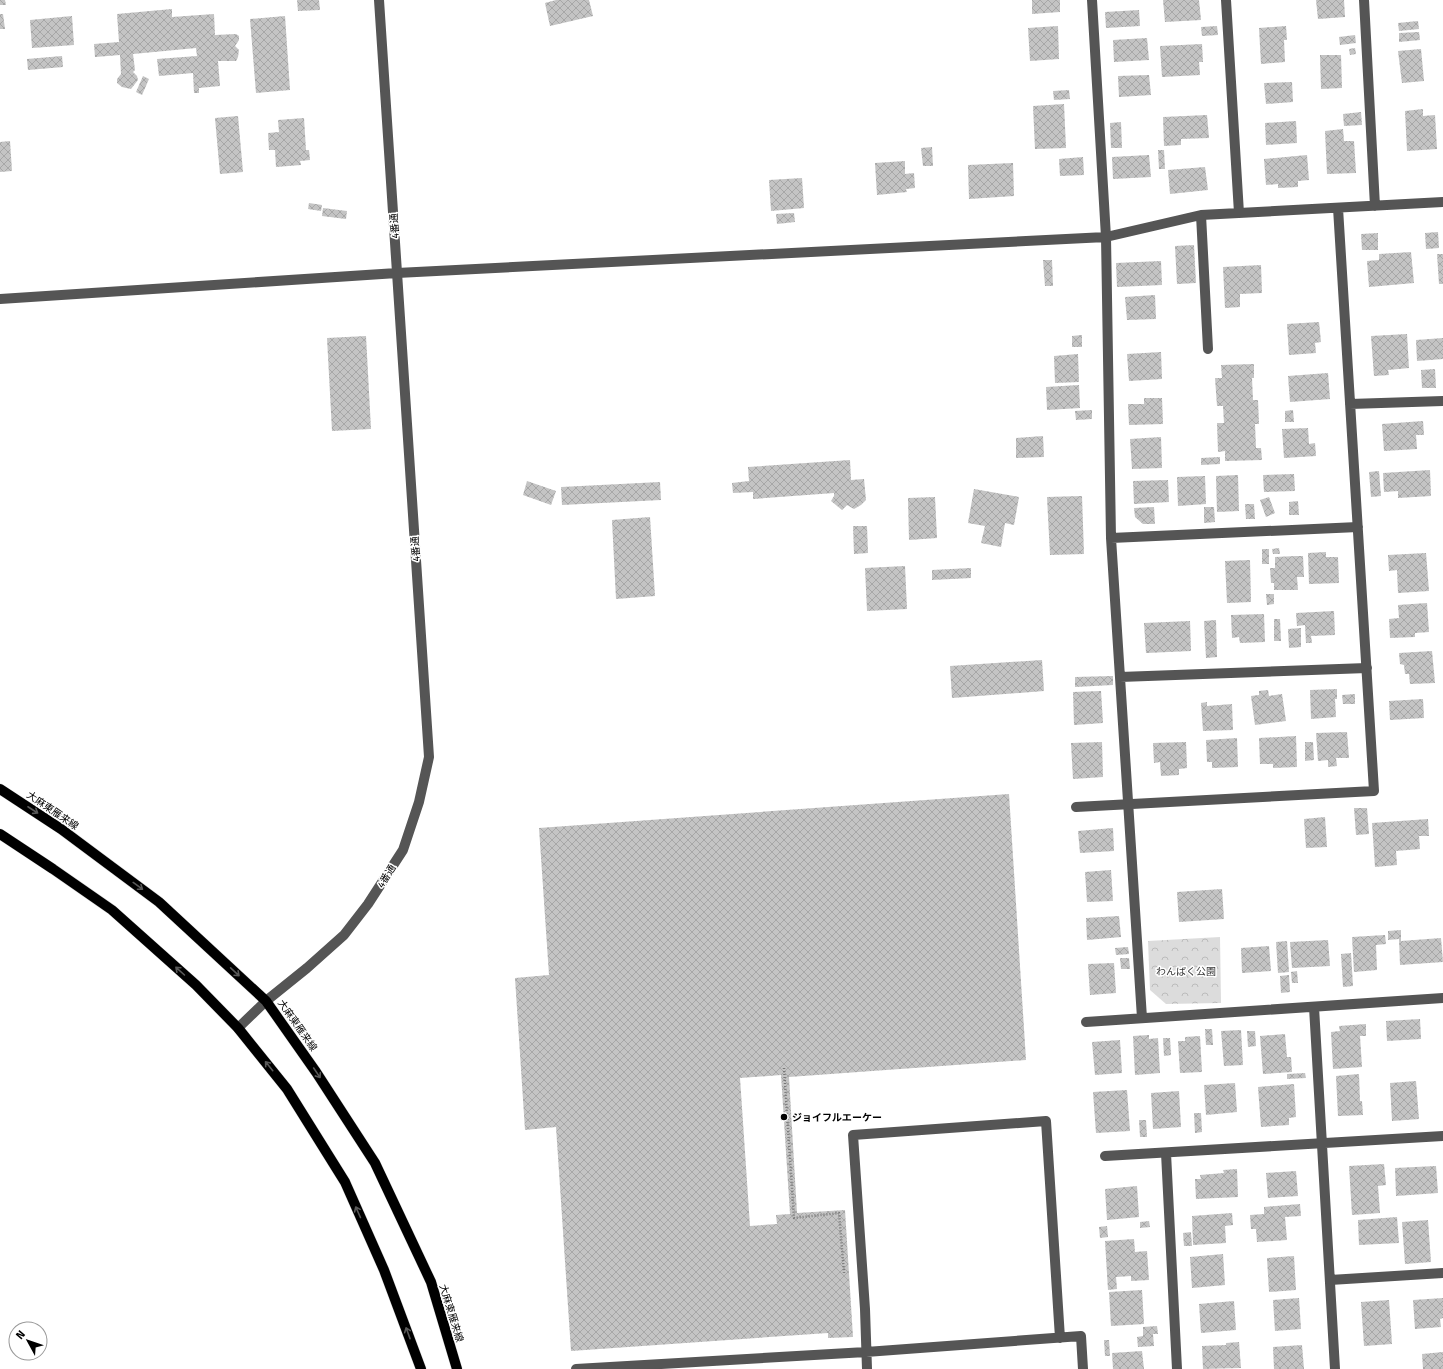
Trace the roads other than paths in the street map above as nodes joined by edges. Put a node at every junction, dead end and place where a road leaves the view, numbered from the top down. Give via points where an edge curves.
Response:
1 (379, 0) edge
2 (1092, 0) edge
3 (1226, 0) edge
4 (1364, 0) edge
5 (1443, 202) edge
6 (1375, 206) junction
7 (1338, 208) junction
8 (1238, 213) junction
9 (1202, 215) junction
10 (1106, 236) junction
11 (397, 273) junction
12 (0, 299) edge
13 (1208, 349) dead end
14 (1443, 401) edge
15 (1350, 404) junction
16 (1358, 527) junction
17 (1111, 538) junction
18 (1367, 668) junction
19 (1120, 677) junction
20 (0, 789) edge
21 (1128, 804) junction
22 (1076, 807) dead end
23 (0, 834) edge
24 (1443, 998) edge
25 (266, 1001) junction
26 (1314, 1007) junction
27 (1142, 1018) junction
28 (1086, 1022) dead end
29 (238, 1028) junction
30 (1443, 1136) edge
31 (1322, 1144) junction
32 (1166, 1152) junction
33 (1104, 1156) dead end
34 (1443, 1273) edge
35 (1330, 1280) junction
36 (1060, 1338) junction
37 (866, 1352) junction
38 (421, 1369) edge
39 (457, 1369) edge
40 (576, 1369) edge
41 (867, 1369) edge
42 (1083, 1369) edge
43 (1177, 1369) edge
44 (1335, 1369) edge

1 - 11 street, 4番通
2 - 10 street
3 - 8 street
4 - 6 street
5 - 6 street
6 - 7 street
7 - 8 street
7 - 15 street
8 - 9 street
9 - 10 street
9 - 13 street
10 - 11 street
10 - 17 street
11 - 12 street
11 - 25 street, 4番通 via 429,757 419,802 403,850 368,904 344,935
14 - 15 street
15 - 16 street
16 - 17 street
16 - 18 street
17 - 19 street
18 - 19 street
18 - 21 street via 1374,791
19 - 21 street
20 -> 25 main road, 大麻東雁来線 via 62,829 160,902
21 - 22 street
21 - 27 street
29 -> 23 main road via 196,985 112,910
24 - 26 street
25 - 29 street, 4番通
25 -> 39 main road, 大麻東雁来線 via 316,1072 374,1163 431,1282
26 - 27 street
26 - 31 street
27 - 28 street
38 -> 29 main road via 384,1270 345,1182 287,1089
30 - 31 street
31 - 32 street
31 - 35 street
32 - 33 street
32 - 43 street
34 - 35 street
35 - 44 street
36 - 37 street
36 - 37 street via 1046,1121 853,1135
36 - 42 street via 1081,1336
37 - 40 street
37 - 41 street

